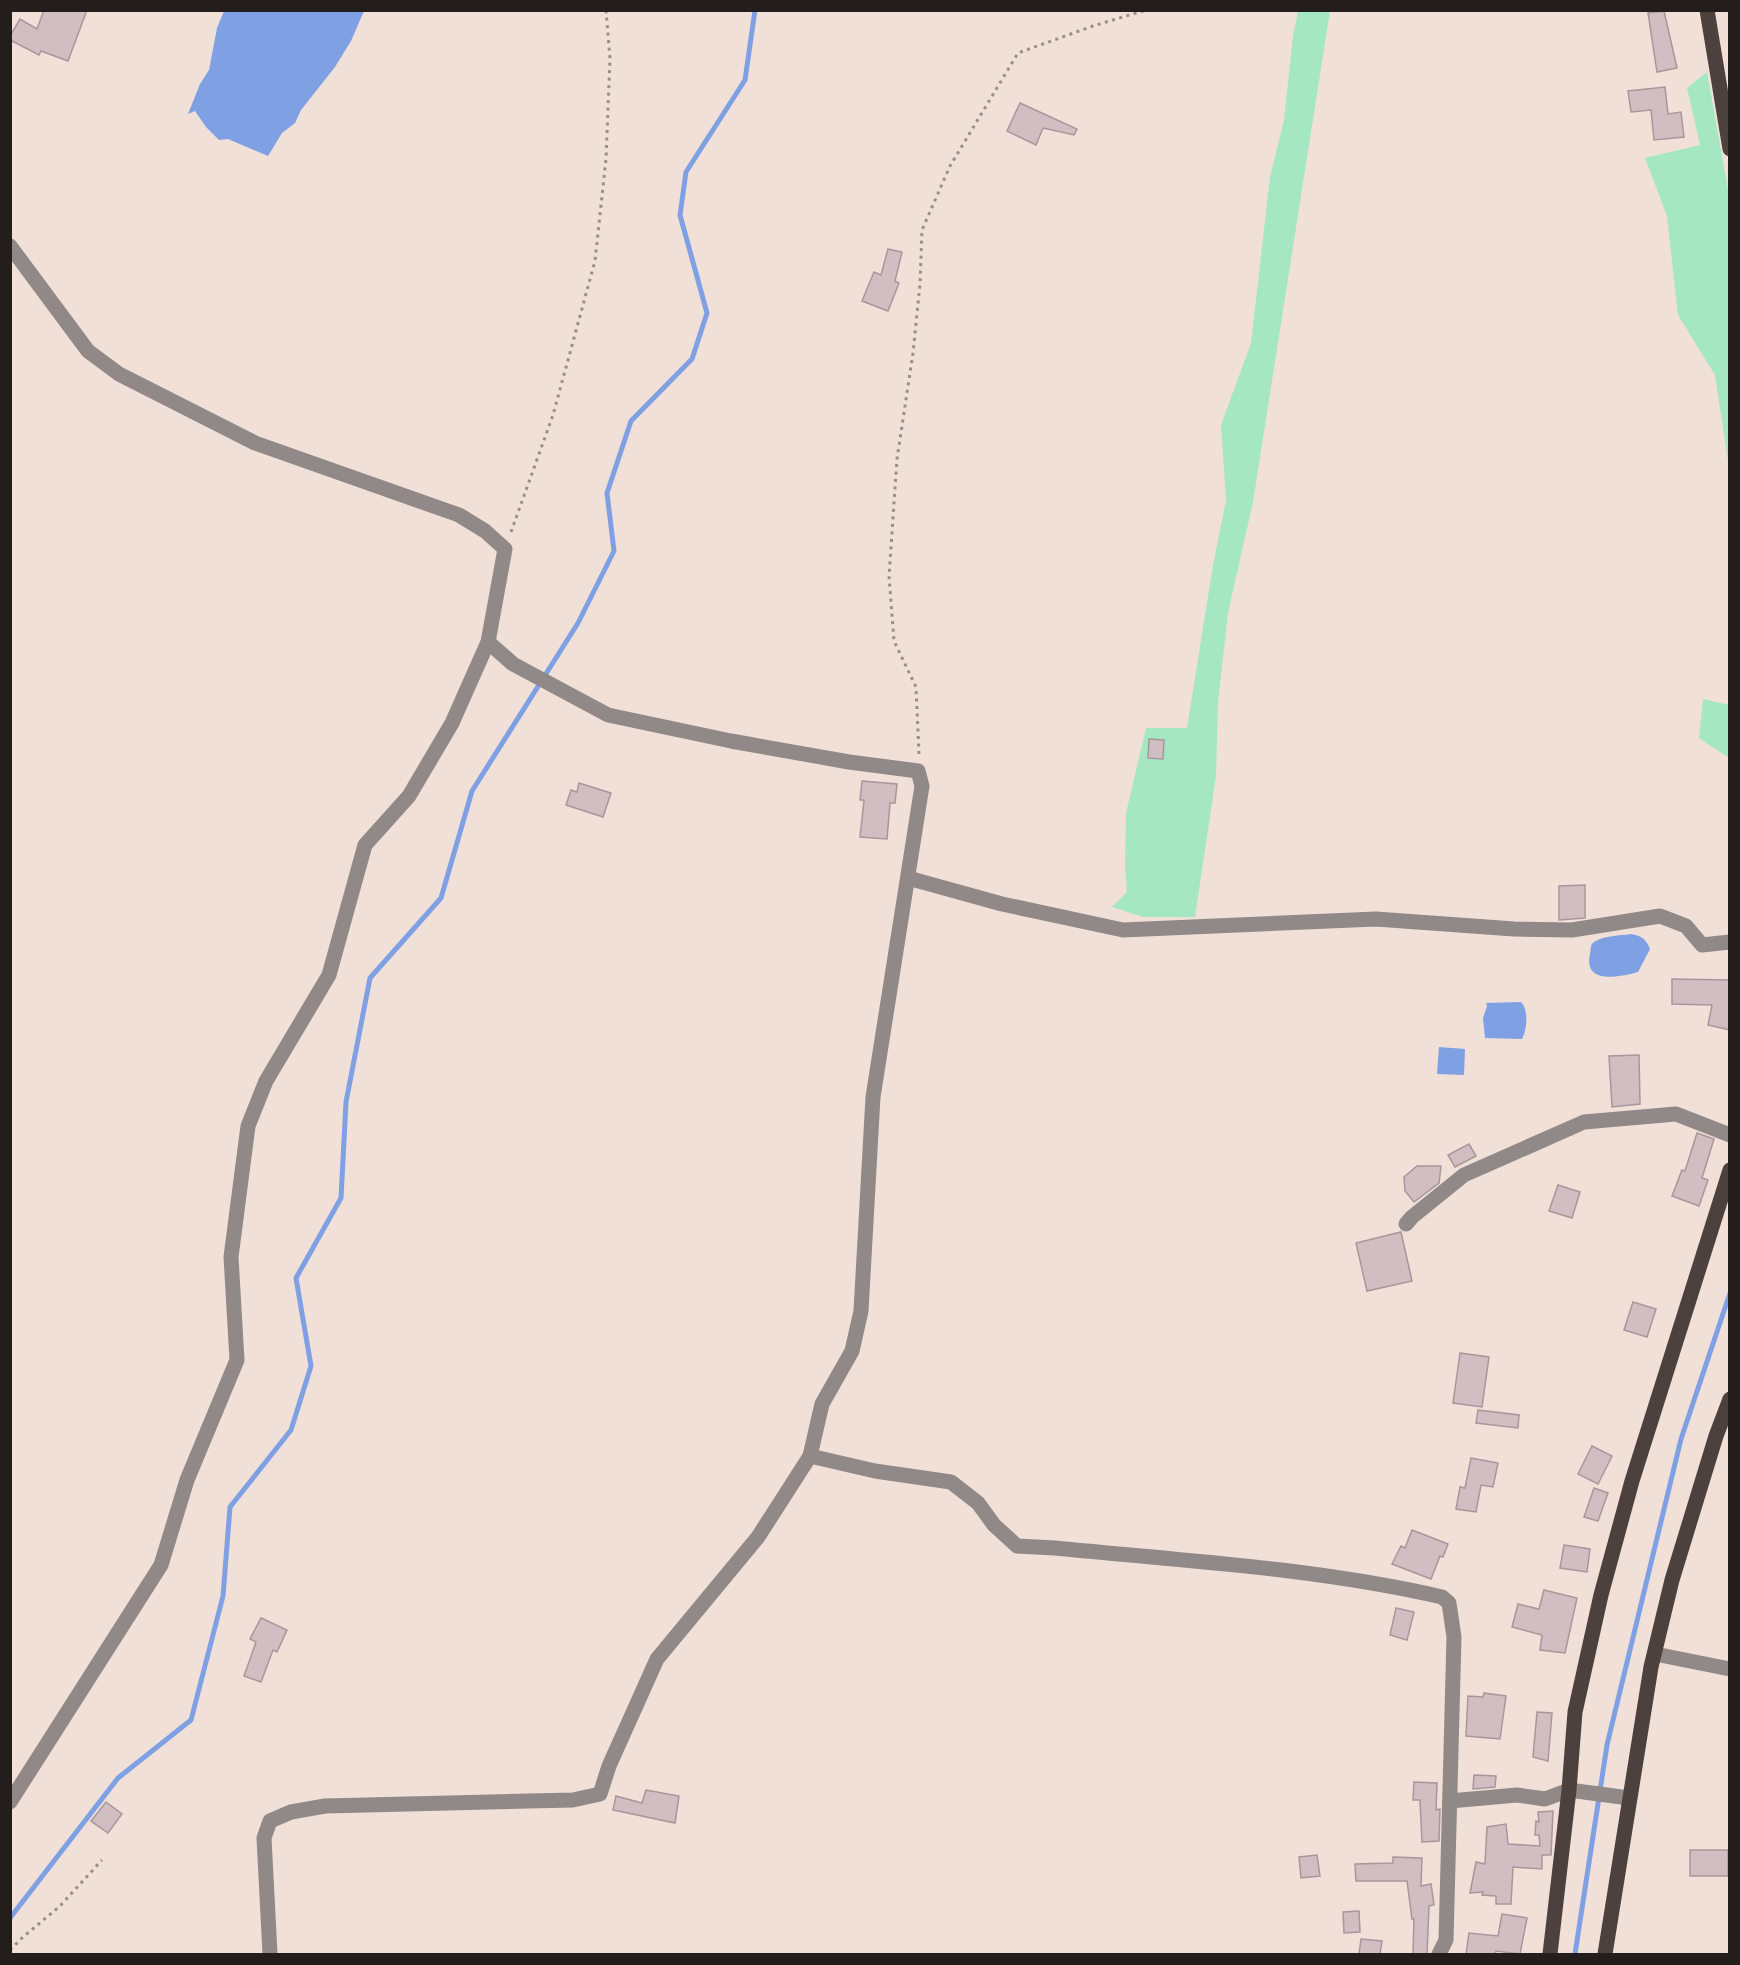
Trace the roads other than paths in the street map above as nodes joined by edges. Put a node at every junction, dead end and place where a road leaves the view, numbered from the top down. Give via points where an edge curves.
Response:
1 (1707, 10) edge
2 (1730, 149) edge
3 (10, 246) edge
4 (488, 642) junction
5 (908, 878) junction
6 (1730, 942) edge
7 (1730, 1135) edge
8 (1730, 1170) edge
9 (1406, 1224) dead end
10 (1730, 1399) edge
11 (810, 1456) junction
12 (1655, 1654) junction
13 (1730, 1669) edge
14 (1569, 1790) junction
15 (1629, 1798) junction
16 (1450, 1801) junction
17 (10, 1802) edge
18 (270, 1954) edge
19 (1439, 1954) edge
20 (1550, 1954) edge
21 (1605, 1954) edge

1 - 2 main road
3 - 4 street via 88,351 118,374 255,443 459,515 485,531 505,549
4 - 5 street via 513,664 608,715 849,762 918,771 922,786
4 - 17 street via 447,732 409,796 365,845 329,975 266,1081 249,1126 231,1257 237,1360 188,1480 161,1564
5 - 6 street via 1002,904 1123,930 1376,919 1572,930 1660,916 1686,926 1702,945
5 - 11 street via 873,1098 861,1311 852,1351 822,1404
7 - 9 street via 1676,1114 1584,1122 1464,1175
8 - 14 main road via 1600,1595 1575,1712
10 - 12 main road via 1675,1570
11 - 16 street via 951,1482 978,1503 994,1526 1017,1546 1322,1575 1442,1597 1449,1603 1454,1638
11 - 18 street via 758,1538 657,1659 600,1794 573,1800 325,1806 291,1812 270,1821 264,1838
12 - 13 street
12 - 15 main road
14 - 15 street
14 - 16 street via 1545,1799 1517,1795
14 - 20 main road
15 - 21 main road
16 - 19 street via 1446,1940

